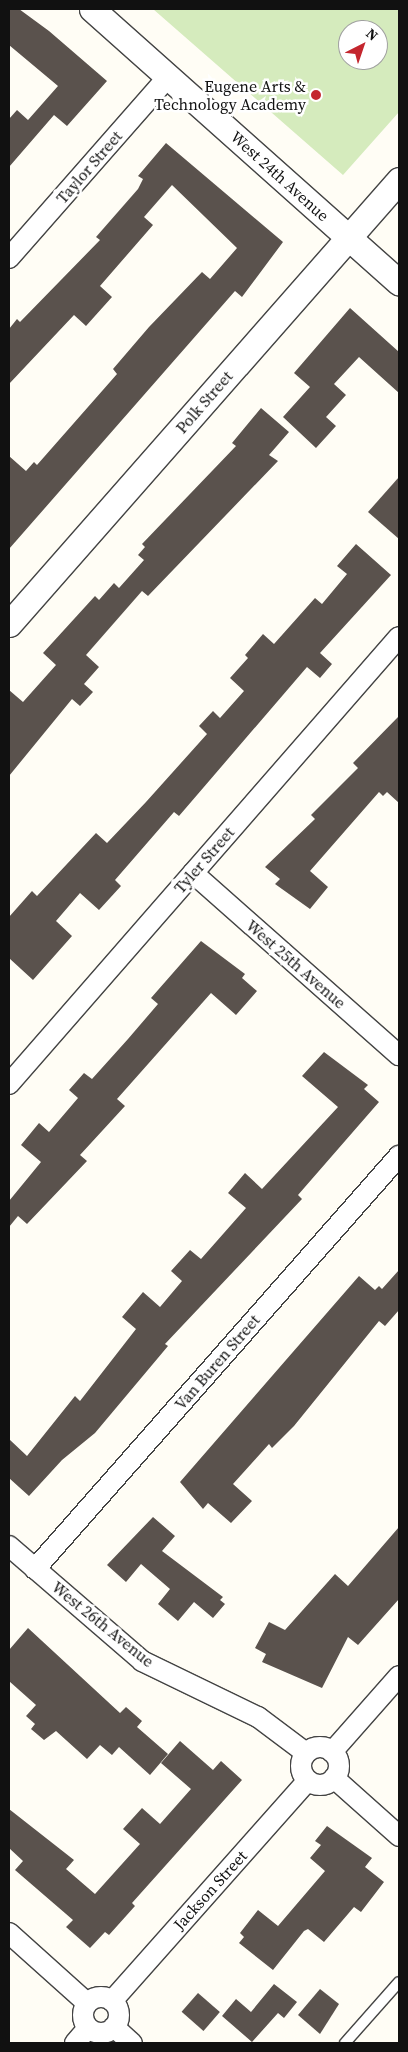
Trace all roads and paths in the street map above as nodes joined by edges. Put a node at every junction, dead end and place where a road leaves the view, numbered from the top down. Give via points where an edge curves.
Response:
1 (92, 9) edge
2 (168, 76) junction
3 (399, 180) edge
4 (349, 238) junction
5 (9, 258) edge
6 (399, 283) edge
7 (9, 624) edge
8 (399, 637) edge
9 (193, 873) junction
10 (399, 1054) edge
11 (9, 1084) edge
12 (399, 1156) edge
13 (9, 1546) edge
14 (35, 1569) junction
15 (399, 1676) edge
16 (332, 1752) junction
17 (306, 1753) junction
18 (334, 1778) junction
19 (308, 1780) junction
20 (399, 1836) edge
21 (9, 1934) edge
22 (399, 1982) edge
23 (112, 2001) junction
24 (87, 2003) junction
25 (114, 2027) junction
26 (88, 2028) junction
27 (75, 2043) edge
28 (132, 2043) edge
29 (345, 2043) edge

1 - 2 street, West 24th Avenue
2 - 4 street, West 24th Avenue
2 - 5 street, Taylor Street
3 - 4 street, Polk Street
4 - 6 street, West 24th Avenue
4 - 7 street, Polk Street
8 - 9 street, Tyler Street
9 - 10 street, West 25th Avenue
9 - 11 street, Tyler Street
12 - 14 street, Van Buren Street
13 - 14 street, West 26th Avenue
14 - 17 street, West 26th Avenue via 142,1661 258,1717
15 - 16 street
16 - 17 street via 319,1747
16 - 18 street via 339,1766
17 - 19 street via 301,1769
18 - 19 street via 321,1785
18 - 20 street
19 - 23 street, Jackson Street
21 - 24 street
22 - 29 lane
23 - 24 street via 100,1996
23 - 25 street via 119,2013
24 - 26 street via 82,2014
25 - 26 street via 104,2033
25 - 28 street
26 - 27 street

